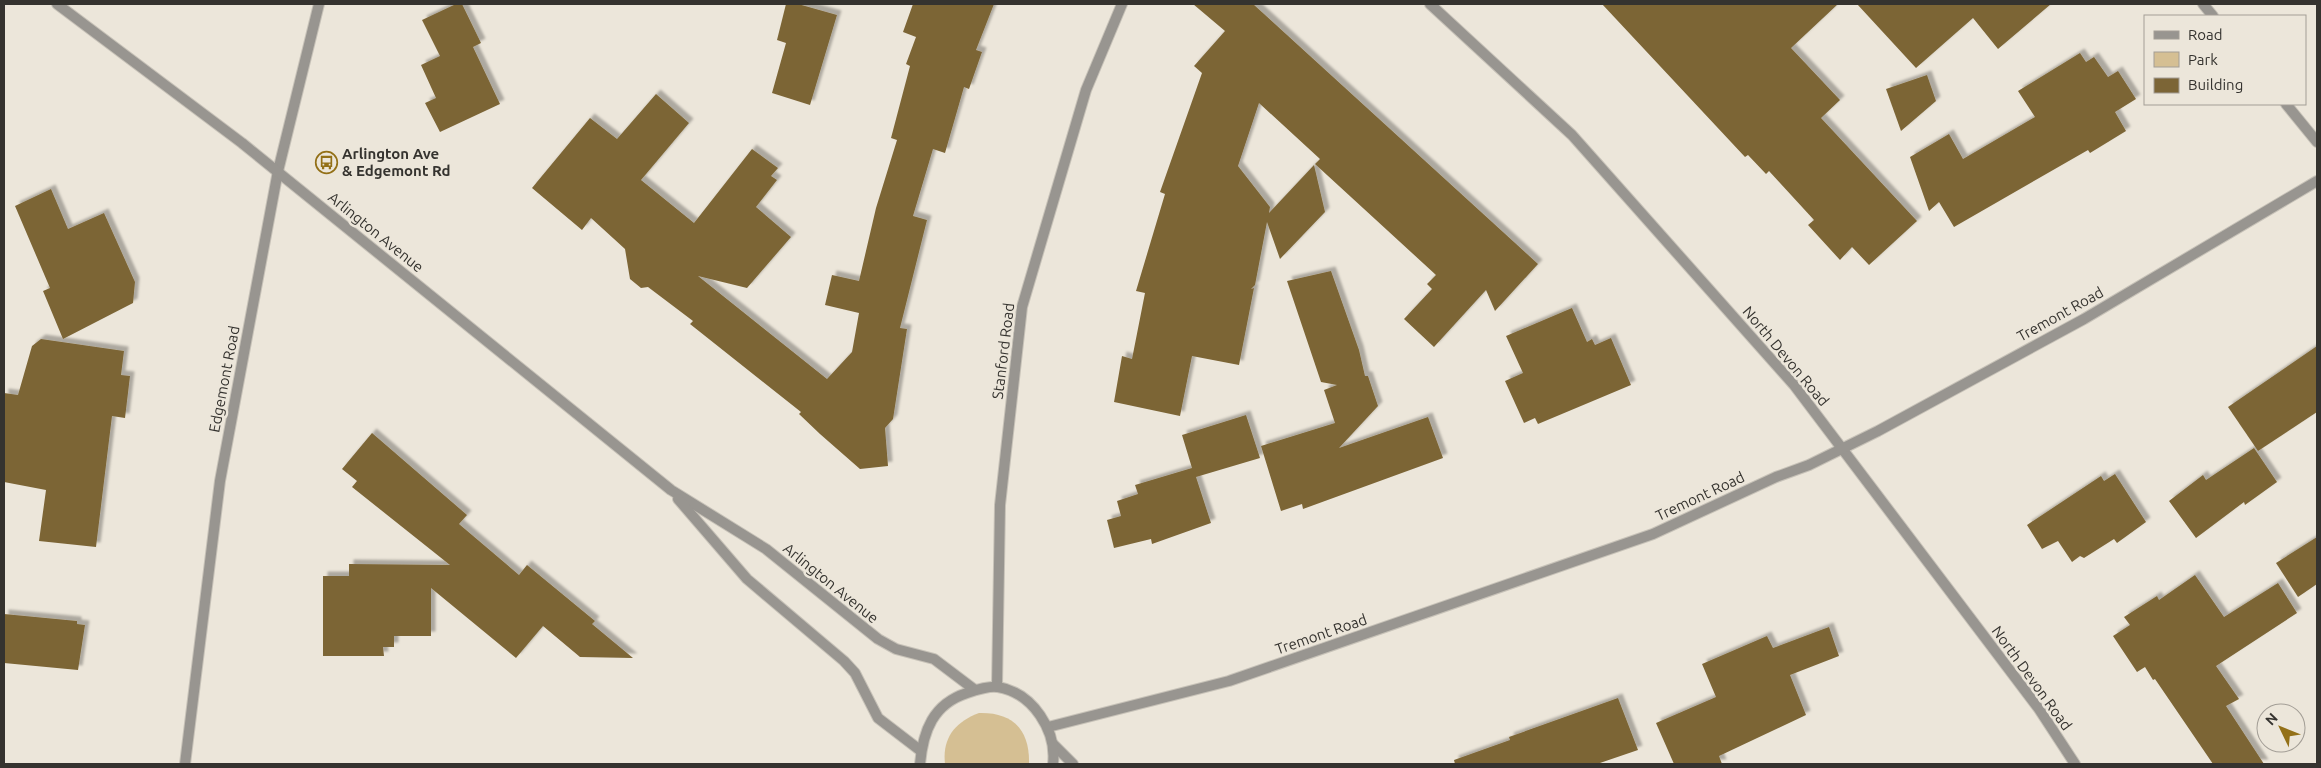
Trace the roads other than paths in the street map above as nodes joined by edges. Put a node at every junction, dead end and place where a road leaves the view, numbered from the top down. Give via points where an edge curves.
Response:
1 (57, 4) edge
2 (319, 4) edge
3 (1122, 4) edge
4 (1430, 4) edge
5 (2202, 4) edge
6 (2212, 15) edge
7 (2287, 105) edge
8 (2317, 142) edge
9 (278, 171) junction
10 (2317, 182) edge
11 (1843, 448) junction
12 (671, 490) junction
13 (997, 687) junction
14 (975, 690) junction
15 (1048, 726) junction
16 (1053, 744) junction
17 (921, 751) junction
18 (186, 764) edge
19 (920, 764) edge
20 (1053, 764) edge
21 (1073, 764) edge
22 (2075, 764) edge

1 - 9 street, Arlington Avenue
2 - 9 street, Edgemont Road
3 - 13 street, Stanford Road via 1086,90 1022,308 1000,505
4 - 11 street, North Devon Road via 1572,136 1794,385
5 - 6 street
7 - 8 street
9 - 12 street, Arlington Avenue
9 - 18 street, Edgemont Road via 220,481
10 - 11 street, Tremont Road via 2084,319
11 - 15 street, Tremont Road via 1653,534 1229,681
11 - 22 street, North Devon Road via 2039,709
12 - 14 street, Arlington Avenue via 766,549 878,639 896,649 934,658
12 - 17 street, Arlington Avenue via 747,580 855,673 878,718
13 - 14 street
13 - 15 street via 1017,695 1035,708
14 - 17 street via 955,697 938,711 926,730
15 - 16 street
16 - 20 street
16 - 21 street
17 - 19 street

